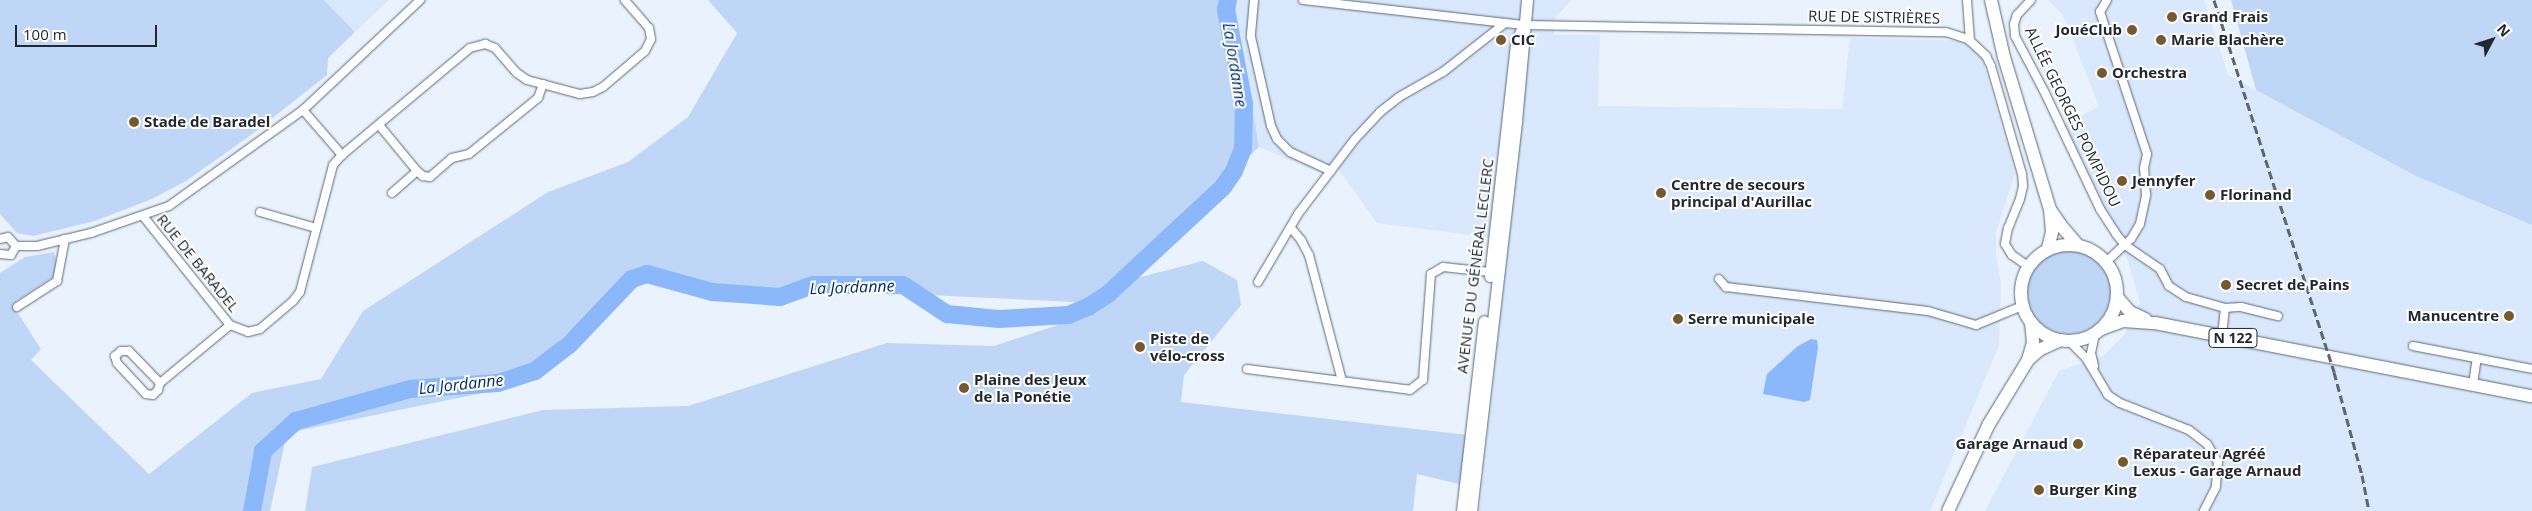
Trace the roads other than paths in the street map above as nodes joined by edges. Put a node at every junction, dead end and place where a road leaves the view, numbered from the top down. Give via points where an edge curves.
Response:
1 (420, 0) edge
2 (626, 0) edge
3 (1254, 0) edge
4 (1303, 0) edge
5 (1527, 0) edge
6 (1967, 0) edge
7 (1991, 0) edge
8 (2031, 0) edge
9 (2106, 0) edge
10 (1505, 23) junction
11 (1524, 25) junction
12 (1970, 41) junction
13 (543, 84) junction
14 (303, 110) junction
15 (379, 125) junction
16 (342, 155) junction
17 (417, 172) junction
18 (1331, 172) junction
19 (392, 193) dead end
20 (2050, 209) junction
21 (260, 212) dead end
22 (142, 216) junction
23 (316, 228) junction
24 (1291, 228) junction
25 (0, 229) edge
26 (2, 238) edge
27 (65, 239) junction
28 (2078, 245) junction
29 (2126, 245) junction
30 (16, 246) junction
31 (2048, 248) junction
32 (0, 256) edge
33 (2106, 262) junction
34 (2028, 266) junction
35 (1490, 272) junction
36 (1719, 279) dead end
37 (1258, 282) dead end
38 (2118, 297) junction
39 (2022, 306) junction
40 (17, 307) dead end
41 (2225, 308) junction
42 (2278, 316) dead end
43 (2031, 322) junction
44 (2155, 323) junction
45 (230, 324) junction
46 (2098, 331) junction
47 (2222, 336) junction
48 (2065, 341) junction
49 (2413, 346) dead end
50 (2477, 358) junction
51 (2028, 360) junction
52 (1247, 369) dead end
53 (2532, 369) edge
54 (2098, 380) junction
55 (1342, 381) junction
56 (160, 383) junction
57 (2473, 385) junction
58 (2532, 396) edge
59 (1462, 511) edge
60 (1471, 511) edge
61 (1948, 511) edge
62 (2204, 511) edge

1 - 14 street
2 - 13 street, RUE DE BARADEL via 649,28 651,39 645,51 603,87 592,92 580,94
3 - 18 street via 1251,37 1271,126 1277,139 1290,152
4 - 10 street, RUE DE SISTRIÈRES
5 - 11 street, AVENUE DU GÉNÉRAL LECLERC
6 - 12 street
7 - 20 main road via 2004,57
8 - 29 street, ALLÉE GEORGES POMPIDOU via 2017,15 2015,36 2100,209
9 - 29 street via 2100,12 2147,154 2144,210 2140,224
10 - 11 street, RUE DE SISTRIÈRES
10 - 18 street via 1443,72 1380,112
11 - 12 street, RUE DE SISTRIÈRES via 1946,32
11 - 35 street, AVENUE DU GÉNÉRAL LECLERC via 1516,43
11 - 60 street, AVENUE DU GÉNÉRAL LECLERC
12 - 34 street, RUE DE SISTRIÈRES via 1986,56 1990,66 2022,174 2020,199 2004,244 2012,256
13 - 15 street, RUE DE BARADEL via 517,74 495,48 485,44 470,48
13 - 17 street via 538,98 469,154 452,158 430,177
14 - 16 street
14 - 22 street via 169,206
15 - 16 street, RUE DE BARADEL
15 - 17 street
16 - 23 street, RUE DE BARADEL via 333,166
17 - 19 street
18 - 24 street
20 - 28 main road
20 - 31 main road via 2052,232
21 - 23 street
22 - 27 street
22 - 45 street, RUE DE BARADEL
23 - 45 street, RUE DE BARADEL via 300,292 293,301 260,329 248,332
24 - 37 street
24 - 55 street via 1309,255
25 - 26 street
26 - 30 street via 12,239
27 - 30 street via 37,246
27 - 40 street via 57,281
28 - 31 main road
28 - 33 main road via 2098,254
29 - 33 street
29 - 41 street, ALLÉE GEORGES POMPIDOU via 2160,269 2169,286 2186,297
30 - 32 street via 11,255
31 - 34 main road
33 - 38 main road via 2117,284
34 - 39 main road via 2022,279
35 - 55 street via 1443,267 1431,274 1423,380 1410,390
35 - 59 street, AVENUE DU GÉNÉRAL LECLERC
36 - 39 street via 1726,287 1928,311 1976,325
38 - 44 main road via 2130,312
38 - 46 main road via 2112,315
39 - 43 main road
41 - 42 street, ALLÉE GEORGES POMPIDOU via 2241,307
41 - 47 street
43 - 48 main road via 2044,334
43 - 51 main road via 2033,342
44 - 46 main road, N 122 via 2123,321
44 - 47 main road, N 122
45 - 56 street
46 - 48 main road via 2085,338
46 - 54 street via 2091,357
47 - 57 main road, N 122
48 - 51 main road via 2039,350
48 - 54 street via 2086,358
49 - 50 street
50 - 53 street
50 - 57 street
51 - 61 main road via 1989,424
52 - 55 street
54 - 62 street via 2113,399 2189,430 2207,444 2218,462 2216,487
56 - 56 street via 129,352 121,351 115,356 117,363 146,394 153,395
57 - 58 main road, N 122

